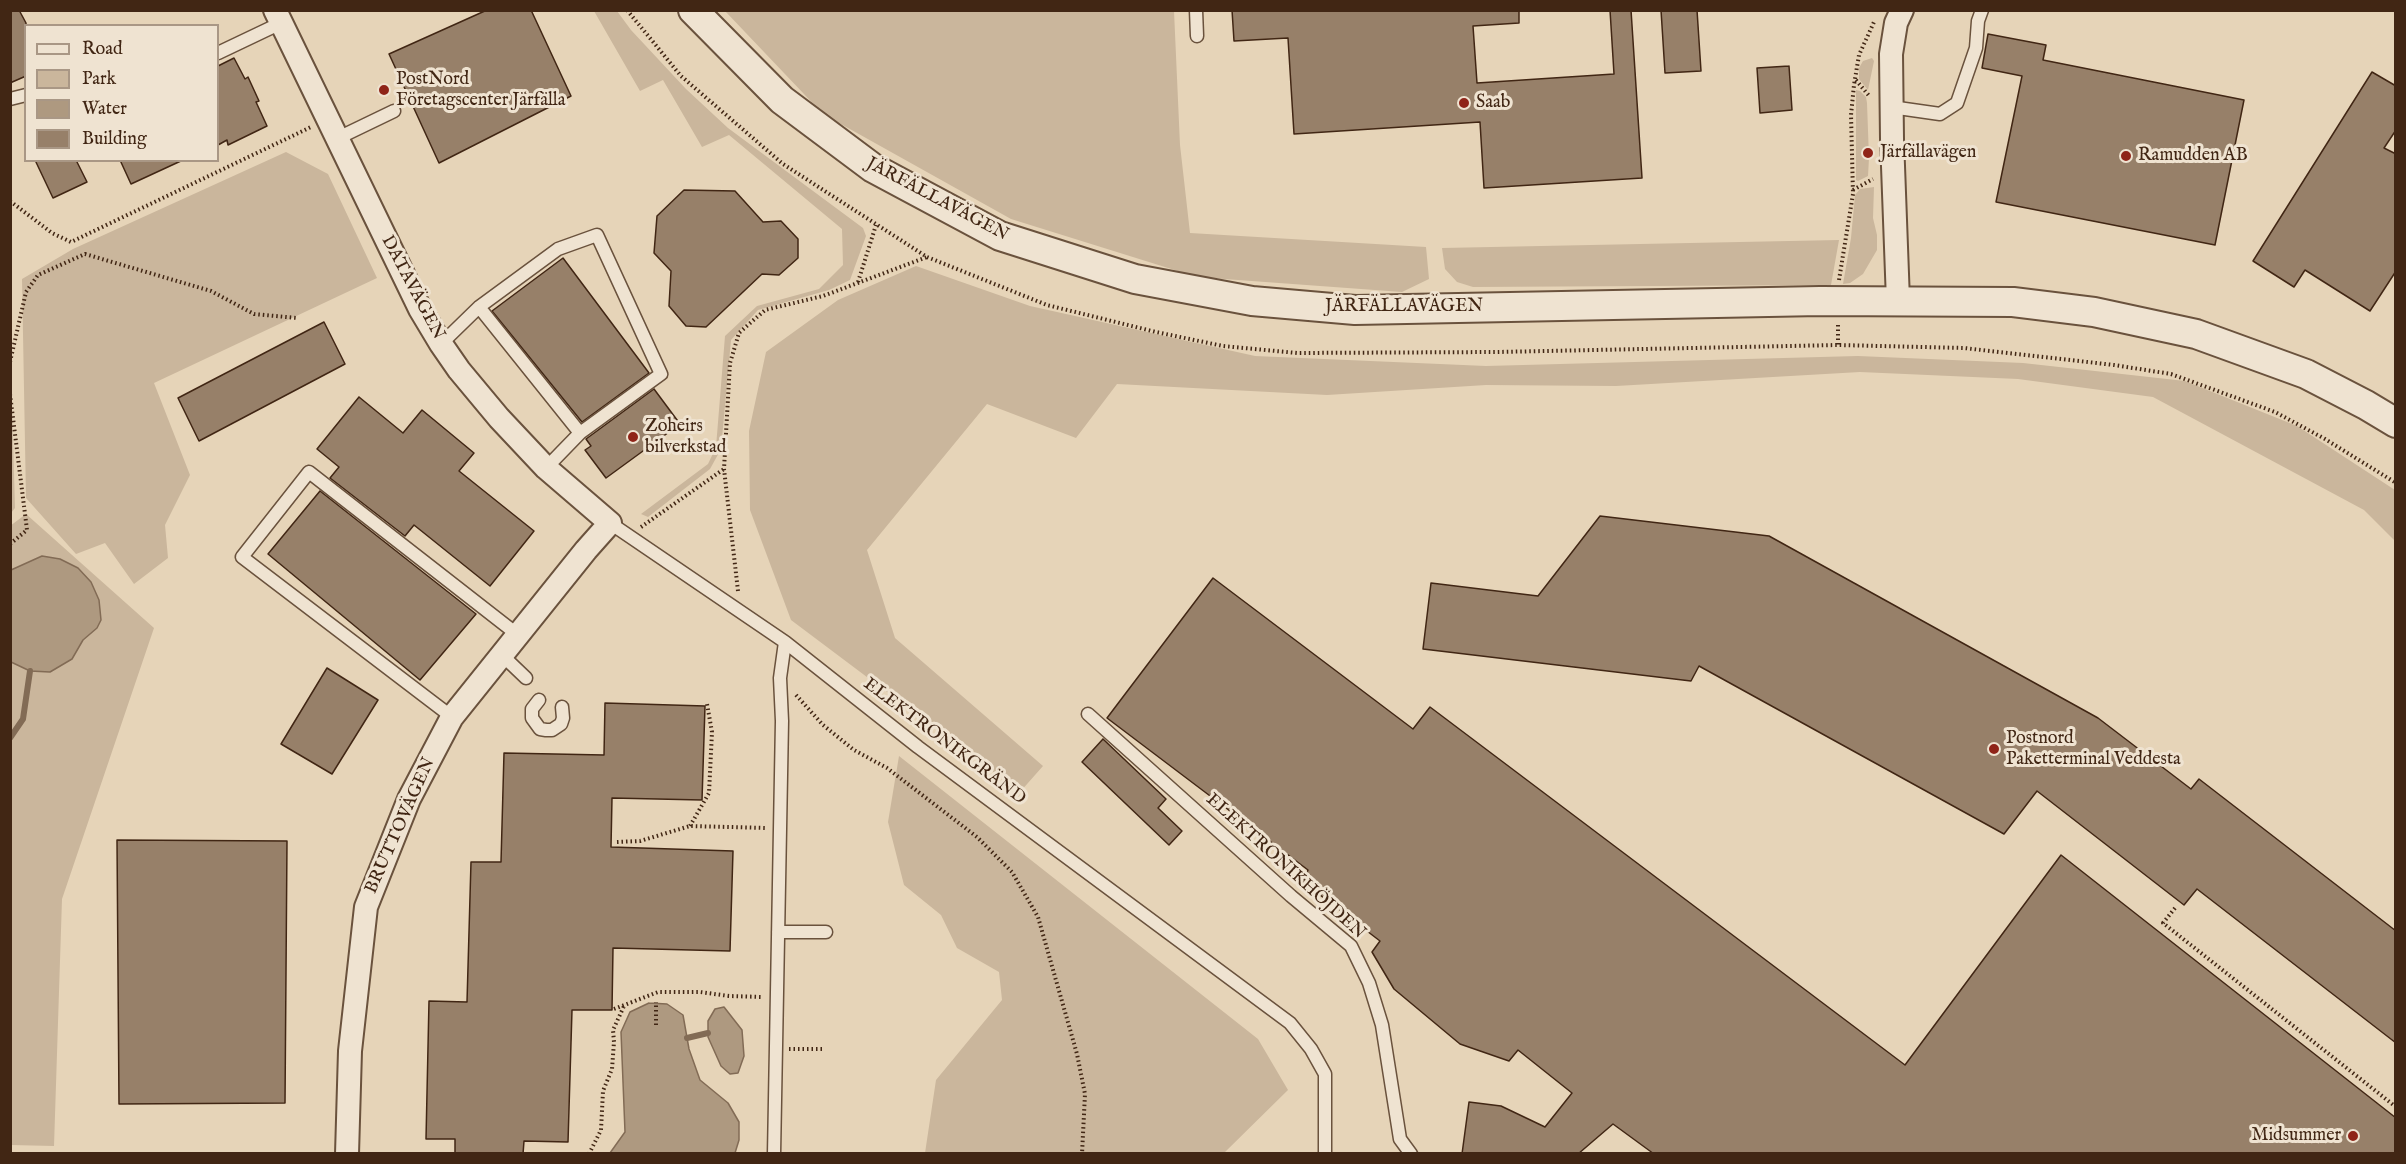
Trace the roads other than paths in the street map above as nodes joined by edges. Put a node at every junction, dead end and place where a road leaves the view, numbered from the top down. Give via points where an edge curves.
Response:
1 (693, 10) edge
2 (1196, 10) edge
3 (1902, 10) edge
4 (1982, 10) edge
5 (278, 17) edge
6 (1197, 36) dead end
7 (219, 52) edge
8 (1881, 103) junction
9 (394, 111) dead end
10 (333, 129) junction
11 (1898, 301) junction
12 (479, 307) junction
13 (441, 344) junction
14 (2396, 423) edge
15 (580, 433) junction
16 (546, 468) junction
17 (610, 523) junction
18 (518, 635) junction
19 (785, 642) junction
20 (503, 656) junction
21 (526, 678) dead end
22 (536, 705) dead end
23 (562, 707) dead end
24 (1088, 714) dead end
25 (452, 717) junction
26 (778, 932) junction
27 (826, 932) dead end
28 (347, 1154) edge
29 (774, 1154) edge
30 (1325, 1154) edge
31 (1411, 1154) edge

1 - 11 street, JÄRFÄLLAVÄGEN via 782,100 873,168 1000,236 1135,279 1252,301 1355,310
2 - 6 lane
3 - 8 street
4 - 8 lane via 1976,48 1957,103 1940,114
5 - 7 lane
5 - 10 street, DATAVÄGEN
8 - 11 street
9 - 10 lane
10 - 13 street, DATAVÄGEN via 420,309
11 - 14 street, JÄRFÄLLAVÄGEN via 2013,302 2094,312 2196,334 2306,374
12 - 13 lane
12 - 15 lane
12 - 15 lane via 558,249 597,235 661,374
13 - 16 street, DATAVÄGEN via 499,418
15 - 16 lane
16 - 17 street, DATAVÄGEN
17 - 18 street, BRUTTOVÄGEN
17 - 19 lane, ELEKTRONIKGRÄND
18 - 20 street, BRUTTOVÄGEN
18 - 25 lane via 309,472 242,556
19 - 26 lane via 780,678
19 - 30 lane, ELEKTRONIKGRÄND via 918,747 1290,1023 1311,1049 1324,1074
20 - 21 lane
20 - 25 street, BRUTTOVÄGEN
22 - 23 lane via 534,723 546,730 561,724
24 - 31 lane, ELEKTRONIKHÖJDEN via 1351,946 1369,983 1382,1025 1400,1139
25 - 28 street, BRUTTOVÄGEN via 409,799 366,907 350,1051
26 - 27 lane
26 - 29 lane

